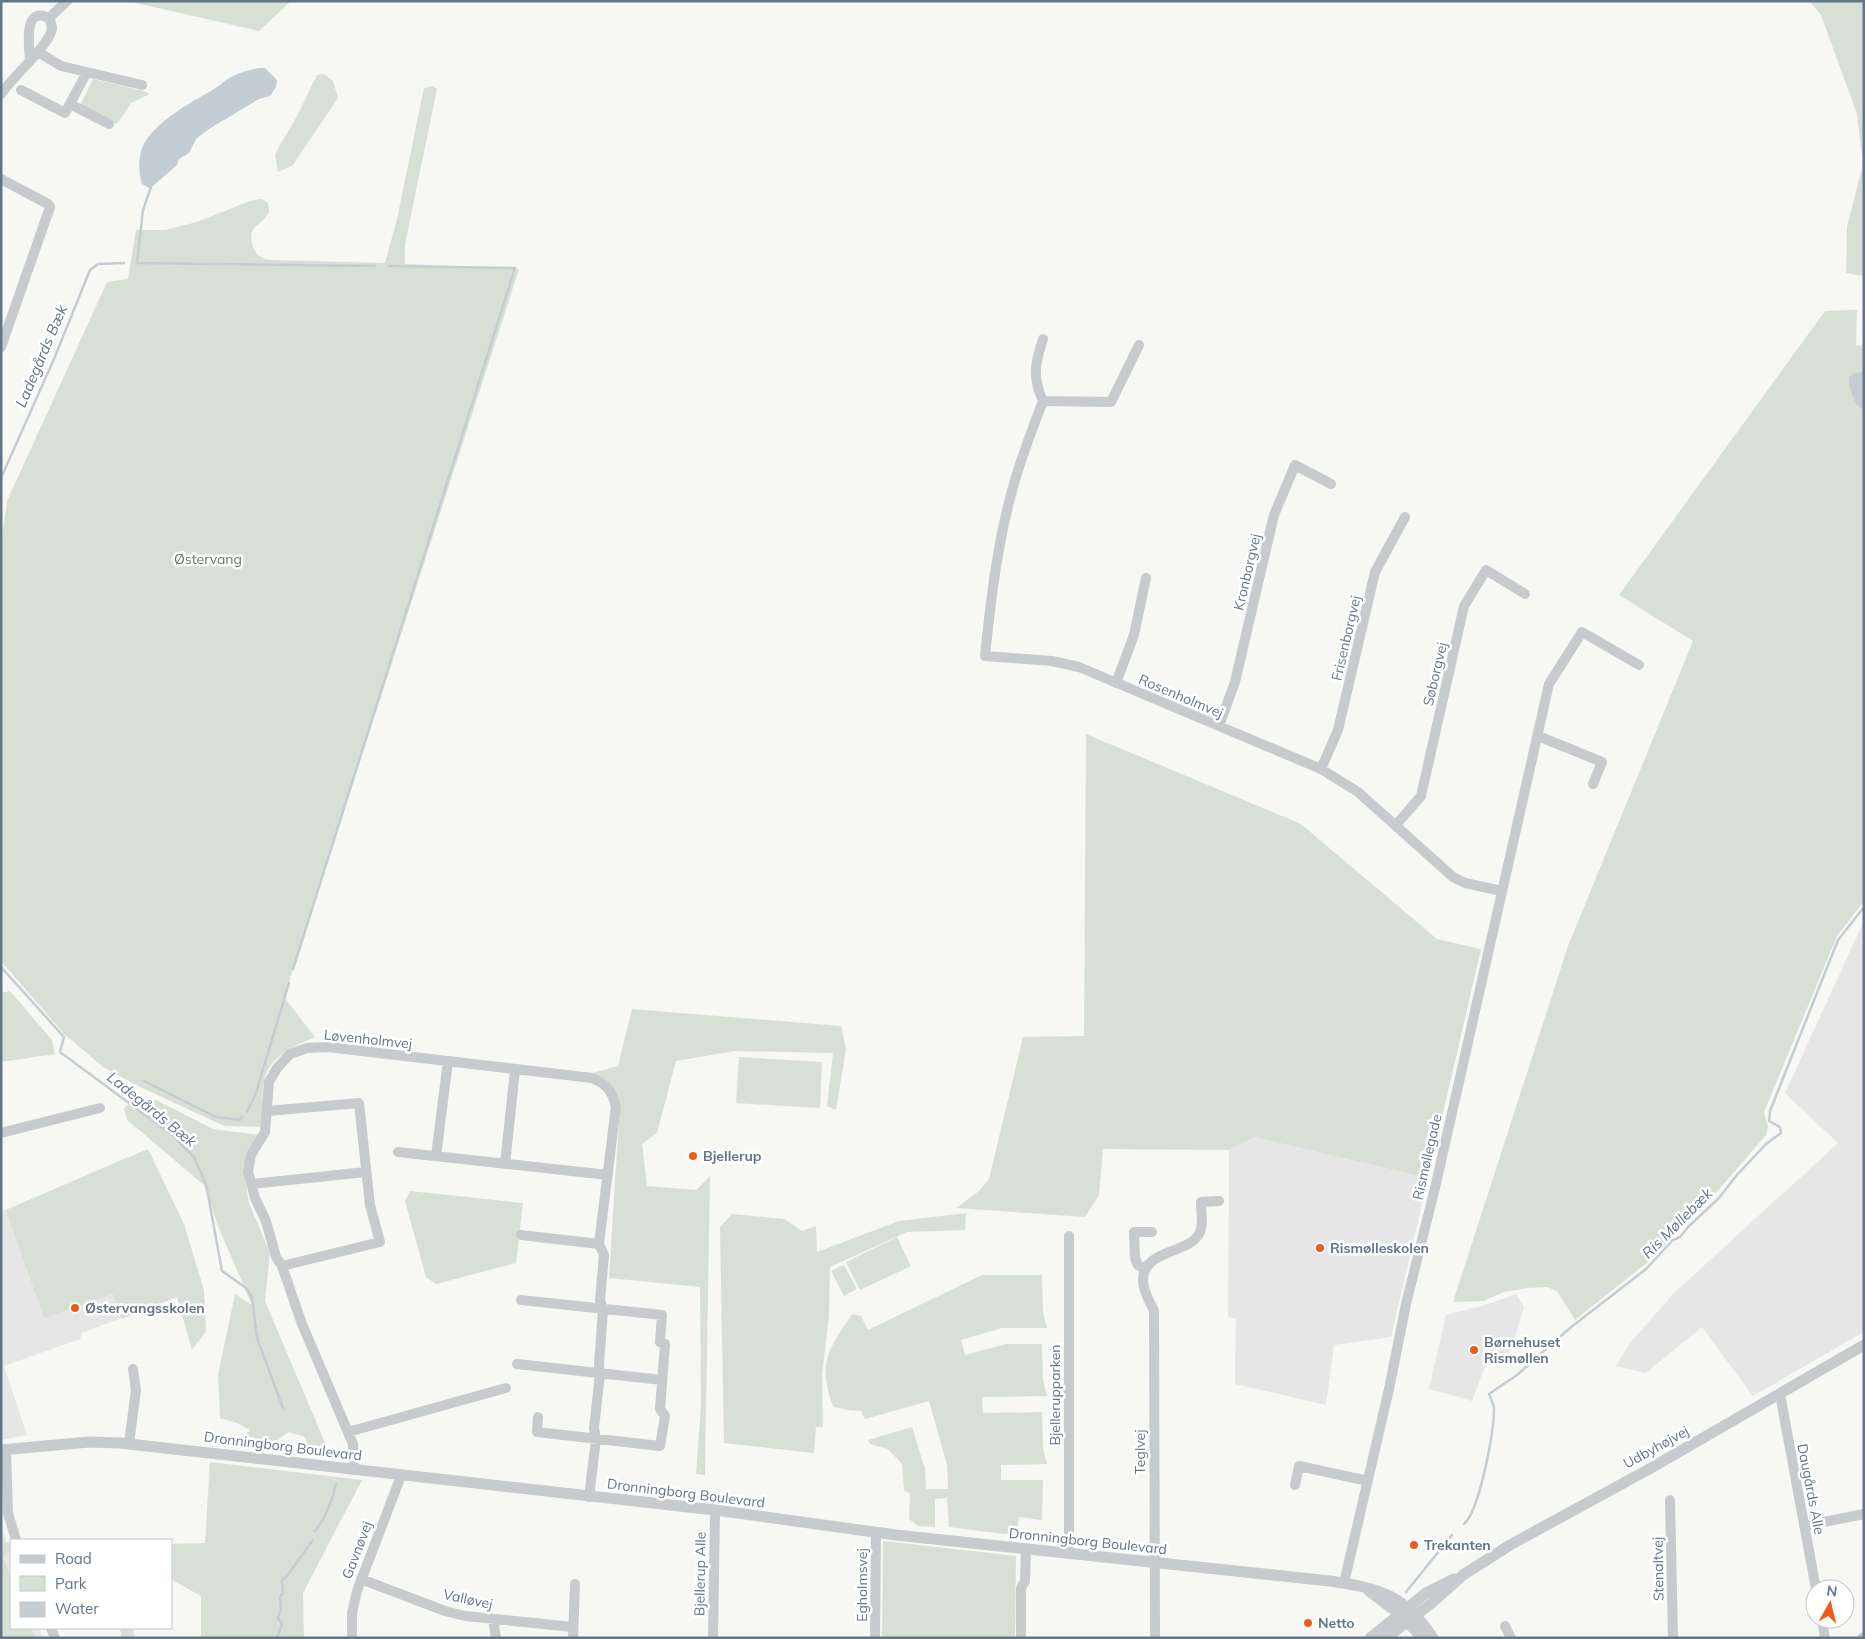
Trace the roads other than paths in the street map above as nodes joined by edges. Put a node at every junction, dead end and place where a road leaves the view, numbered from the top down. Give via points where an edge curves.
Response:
1 (67, 1) edge
2 (49, 18) junction
3 (38, 52) junction
4 (30, 60) junction
5 (87, 72) junction
6 (142, 85) dead end
7 (21, 90) dead end
8 (1, 94) edge
9 (70, 104) junction
10 (109, 124) dead end
11 (1, 179) edge
12 (1043, 339) dead end
13 (1139, 345) dead end
14 (1, 347) edge
15 (1043, 401) junction
16 (1331, 484) dead end
17 (1405, 517) dead end
18 (1146, 578) dead end
19 (1525, 594) dead end
20 (1639, 665) dead end
21 (1116, 683) junction
22 (1219, 726) junction
23 (1538, 736) junction
24 (1321, 769) junction
25 (1593, 784) dead end
26 (1396, 824) junction
27 (1502, 892) junction
28 (448, 1061) junction
29 (515, 1070) junction
30 (100, 1108) dead end
31 (268, 1111) junction
32 (1, 1133) edge
33 (398, 1152) dead end
34 (436, 1156) junction
35 (505, 1164) junction
36 (366, 1172) junction
37 (608, 1175) junction
38 (251, 1184) junction
39 (1219, 1201) dead end
40 (1152, 1232) dead end
41 (521, 1235) dead end
42 (1069, 1236) dead end
43 (599, 1244) junction
44 (282, 1266) junction
45 (1145, 1269) junction
46 (521, 1300) dead end
47 (603, 1310) junction
48 (1864, 1345) edge
49 (517, 1364) dead end
50 (132, 1369) dead end
51 (600, 1374) junction
52 (662, 1380) junction
53 (506, 1388) dead end
54 (1780, 1394) junction
55 (538, 1417) dead end
56 (348, 1432) junction
57 (596, 1439) junction
58 (129, 1444) junction
59 (4, 1449) edge
60 (354, 1470) junction
61 (401, 1476) junction
62 (1368, 1481) junction
63 (1295, 1485) dead end
64 (589, 1497) junction
65 (1670, 1500) dead end
66 (715, 1510) junction
67 (1864, 1514) edge
68 (1804, 1526) junction
69 (876, 1532) junction
70 (16, 1539) edge
71 (1026, 1549) junction
72 (1069, 1554) junction
73 (1154, 1563) junction
74 (361, 1578) junction
75 (1814, 1579) edge
76 (1344, 1583) junction
77 (575, 1584) dead end
78 (1408, 1614) junction
79 (492, 1619) junction
80 (1505, 1626) dead end
81 (573, 1633) edge
82 (352, 1638) edge
83 (496, 1638) edge
84 (713, 1638) edge
85 (875, 1638) edge
86 (1021, 1638) edge
87 (1155, 1638) edge
88 (1370, 1638) edge
89 (1386, 1638) edge
90 (1423, 1638) edge
91 (1433, 1638) edge
92 (1511, 1638) edge
93 (1673, 1638) edge

1 - 2 street
2 - 3 street via 51,31
2 - 4 street via 36,17 30,24
3 - 4 street
3 - 5 street via 62,66
4 - 8 street
5 - 6 street
5 - 9 street
7 - 9 street via 65,113
9 - 10 street
11 - 14 street via 50,207
12 - 15 street via 1035,361 1037,388
13 - 15 street via 1110,402
15 - 21 street, Rosenholmvej via 1015,480 1001,534 985,656 1052,661 1080,667
16 - 22 street, Kronborgvej via 1295,465 1274,515 1235,682
17 - 24 street, Frisenborgvej via 1375,572 1338,730
18 - 21 street via 1134,635
19 - 26 street, Søborgvej via 1486,570 1464,606 1421,796
20 - 23 street, Rismøllegade via 1582,632 1549,684
21 - 22 street, Rosenholmvej
22 - 24 street, Rosenholmvej
23 - 25 street via 1602,762
23 - 27 street, Rismøllegade
24 - 26 street, Rosenholmvej via 1358,792
26 - 27 street, Rosenholmvej via 1453,877
27 - 62 street, Rismøllegade
28 - 29 street, Løvenholmvej
28 - 31 street, Løvenholmvej via 328,1047 307,1048 290,1054 277,1068 269,1082
28 - 34 street
29 - 35 street
29 - 37 street, Løvenholmvej via 592,1078 612,1092 616,1106
30 - 32 street
31 - 36 street via 359,1103
31 - 38 street, Løvenholmvej via 265,1132 251,1155 248,1171
33 - 34 street
34 - 35 street
35 - 37 street
36 - 38 street
36 - 44 street via 370,1205 380,1242
37 - 43 street, Løvenholmvej
38 - 44 street, Løvenholmvej
39 - 45 street via 1201,1202 1201,1230 1194,1240 1154,1259
40 - 45 street, Teglvej via 1134,1232 1134,1258
41 - 43 street
42 - 72 street, Bjellerupparken
43 - 47 street, Løvenholmvej via 604,1255 600,1300
44 - 56 street, Løvenholmvej via 302,1324
45 - 73 street, Teglvej via 1143,1280 1154,1311
46 - 47 street
47 - 51 street, Løvenholmvej
47 - 52 street via 662,1315 660,1342 665,1344
48 - 54 street, Udbyhøjvej
49 - 51 street
50 - 58 street via 136,1390
51 - 52 street
51 - 57 street, Løvenholmvej via 594,1428
52 - 57 street via 660,1409 665,1416 660,1446
53 - 56 street
54 - 68 street, Daugårds Alle
54 - 78 street, Udbyhøjvej via 1462,1575 1439,1585
55 - 57 street via 537,1432
56 - 60 street, Løvenholmvej via 353,1444
57 - 64 street, Løvenholmvej
58 - 59 street, Dronningborg Boulevard via 89,1442
58 - 60 street, Dronningborg Boulevard
59 - 70 street via 8,1513
60 - 61 street, Dronningborg Boulevard
61 - 64 street, Dronningborg Boulevard
61 - 74 street, Gavnøvej
62 - 63 street via 1299,1466
62 - 76 street, Rismøllegade
64 - 66 street, Dronningborg Boulevard
65 - 93 street, Stenaltvej
66 - 69 street, Dronningborg Boulevard
66 - 84 street, Bjellerup Alle
67 - 68 street
68 - 75 street, Daugårds Alle
69 - 71 street, Dronningborg Boulevard
69 - 85 street, Egholmsvej
71 - 72 street, Dronningborg Boulevard
71 - 86 street via 1025,1581 1021,1588
72 - 73 street, Dronningborg Boulevard
73 - 76 street, Dronningborg Boulevard
73 - 87 street, Teglvej
74 - 79 street, Valløvej via 445,1611
74 - 82 street, Gavnøvej via 352,1613
76 - 78 street, Dronningborg Boulevard via 1366,1589
77 - 81 street
78 - 88 street, Udbyhøjvej
78 - 89 street, Udbyhøjvej
78 - 90 street
78 - 91 street
79 - 81 street, Valløvej
79 - 83 street
80 - 92 street

